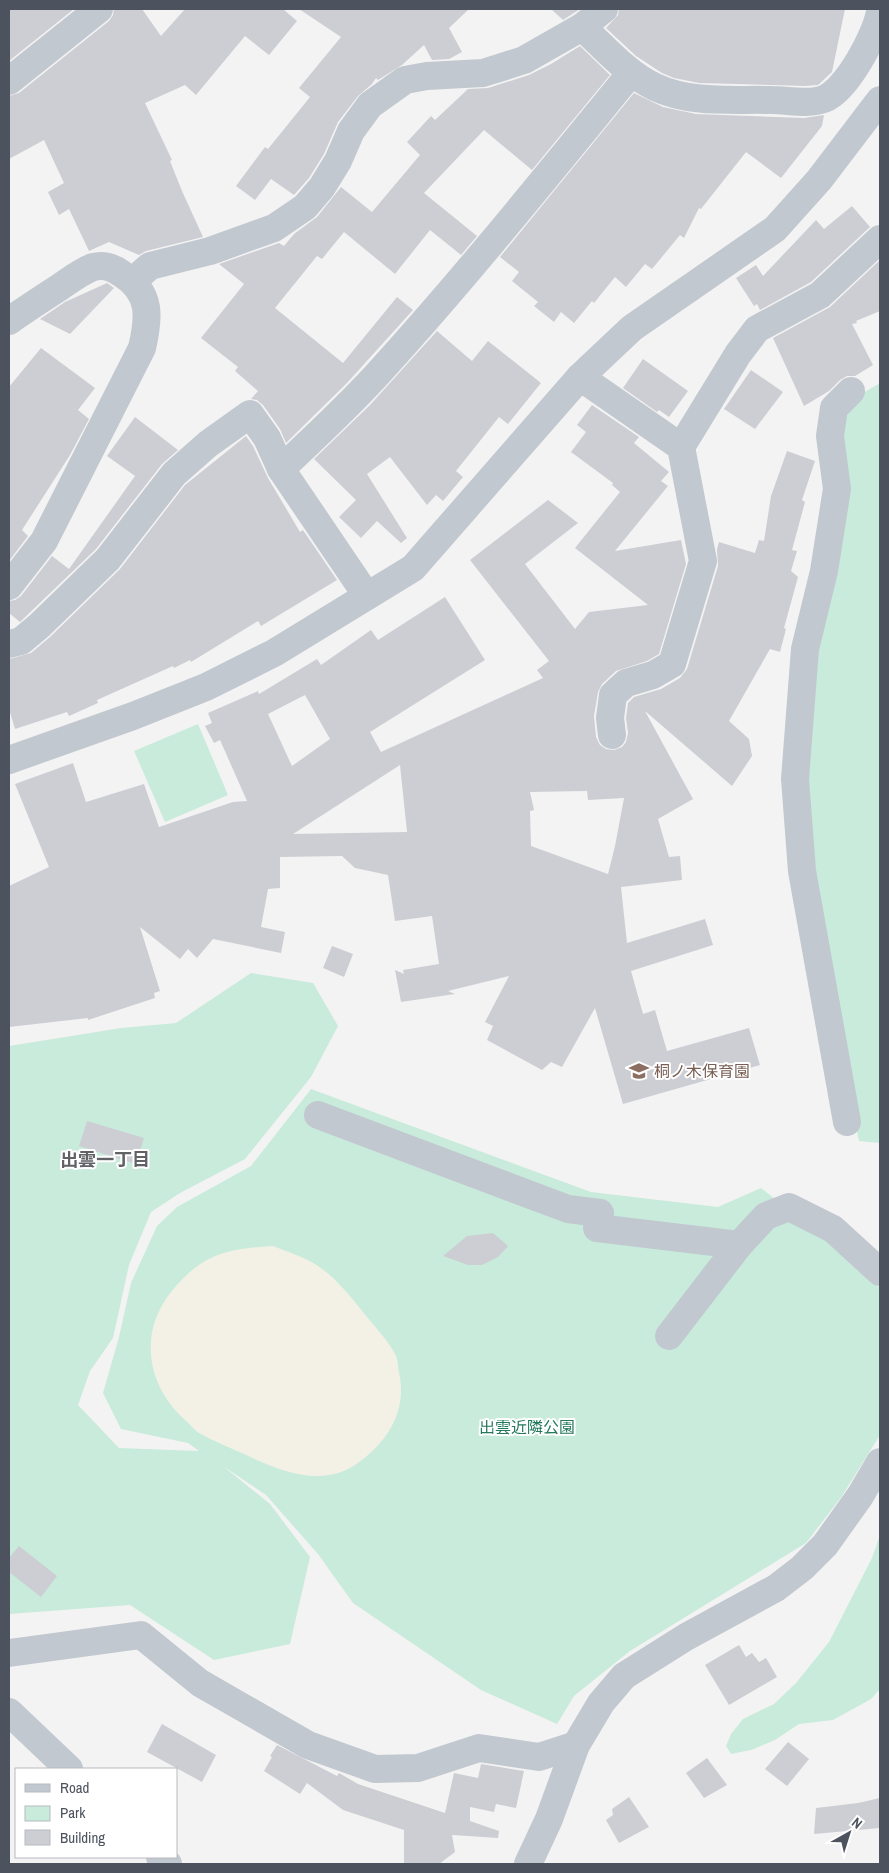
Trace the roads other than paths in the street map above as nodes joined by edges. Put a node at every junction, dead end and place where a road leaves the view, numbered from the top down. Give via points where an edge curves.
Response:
1 (99, 9) edge
2 (604, 9) edge
3 (880, 12) edge
4 (582, 27) junction
5 (632, 73) junction
6 (9, 81) edge
7 (838, 89) junction
8 (873, 110) edge
9 (880, 239) edge
10 (133, 281) junction
11 (9, 321) edge
12 (580, 377) junction
13 (851, 391) dead end
14 (681, 447) junction
15 (281, 469) junction
16 (9, 586) edge
17 (367, 596) junction
18 (9, 644) edge
19 (612, 735) dead end
20 (9, 760) edge
21 (318, 1115) dead end
22 (847, 1122) dead end
23 (739, 1245) junction
24 (880, 1272) edge
25 (669, 1336) dead end
26 (880, 1462) edge
27 (9, 1653) edge
28 (9, 1712) edge
29 (576, 1745) junction
30 (68, 1768) edge
31 (528, 1864) edge

1 - 6 street
2 - 4 street
3 - 7 street via 860,62
4 - 5 street
4 - 10 street via 524,60 483,73 404,80 370,105 351,131 322,187 305,207 274,228 210,251 150,266
5 - 7 street via 656,88 685,97 728,101 812,102 826,98
5 - 15 street via 383,369
7 - 8 street
8 - 12 street via 819,180 775,229 632,328
9 - 14 street via 820,295 757,329
10 - 11 street via 116,269 94,267
10 - 16 street via 142,294 148,324 142,348 44,541
12 - 14 street
12 - 17 street via 413,568
13 - 22 street via 834,408 830,436 837,489 824,571 805,649 795,779 802,871
14 - 19 street via 703,561 672,664 653,675 626,683 614,695 610,718
15 - 17 street
15 - 18 street via 267,438 250,414 174,474 108,559 39,626 21,641
17 - 20 street via 274,653 206,687
21 - 23 street via 598,1220
23 - 24 street via 766,1216 789,1207 834,1229
23 - 25 street
26 - 29 street via 826,1545 802,1568 776,1588 686,1636 624,1676 601,1703
27 - 29 street via 141,1635 200,1683 308,1745 375,1769 418,1768 479,1748 539,1757
28 - 30 street
29 - 31 street via 549,1819

